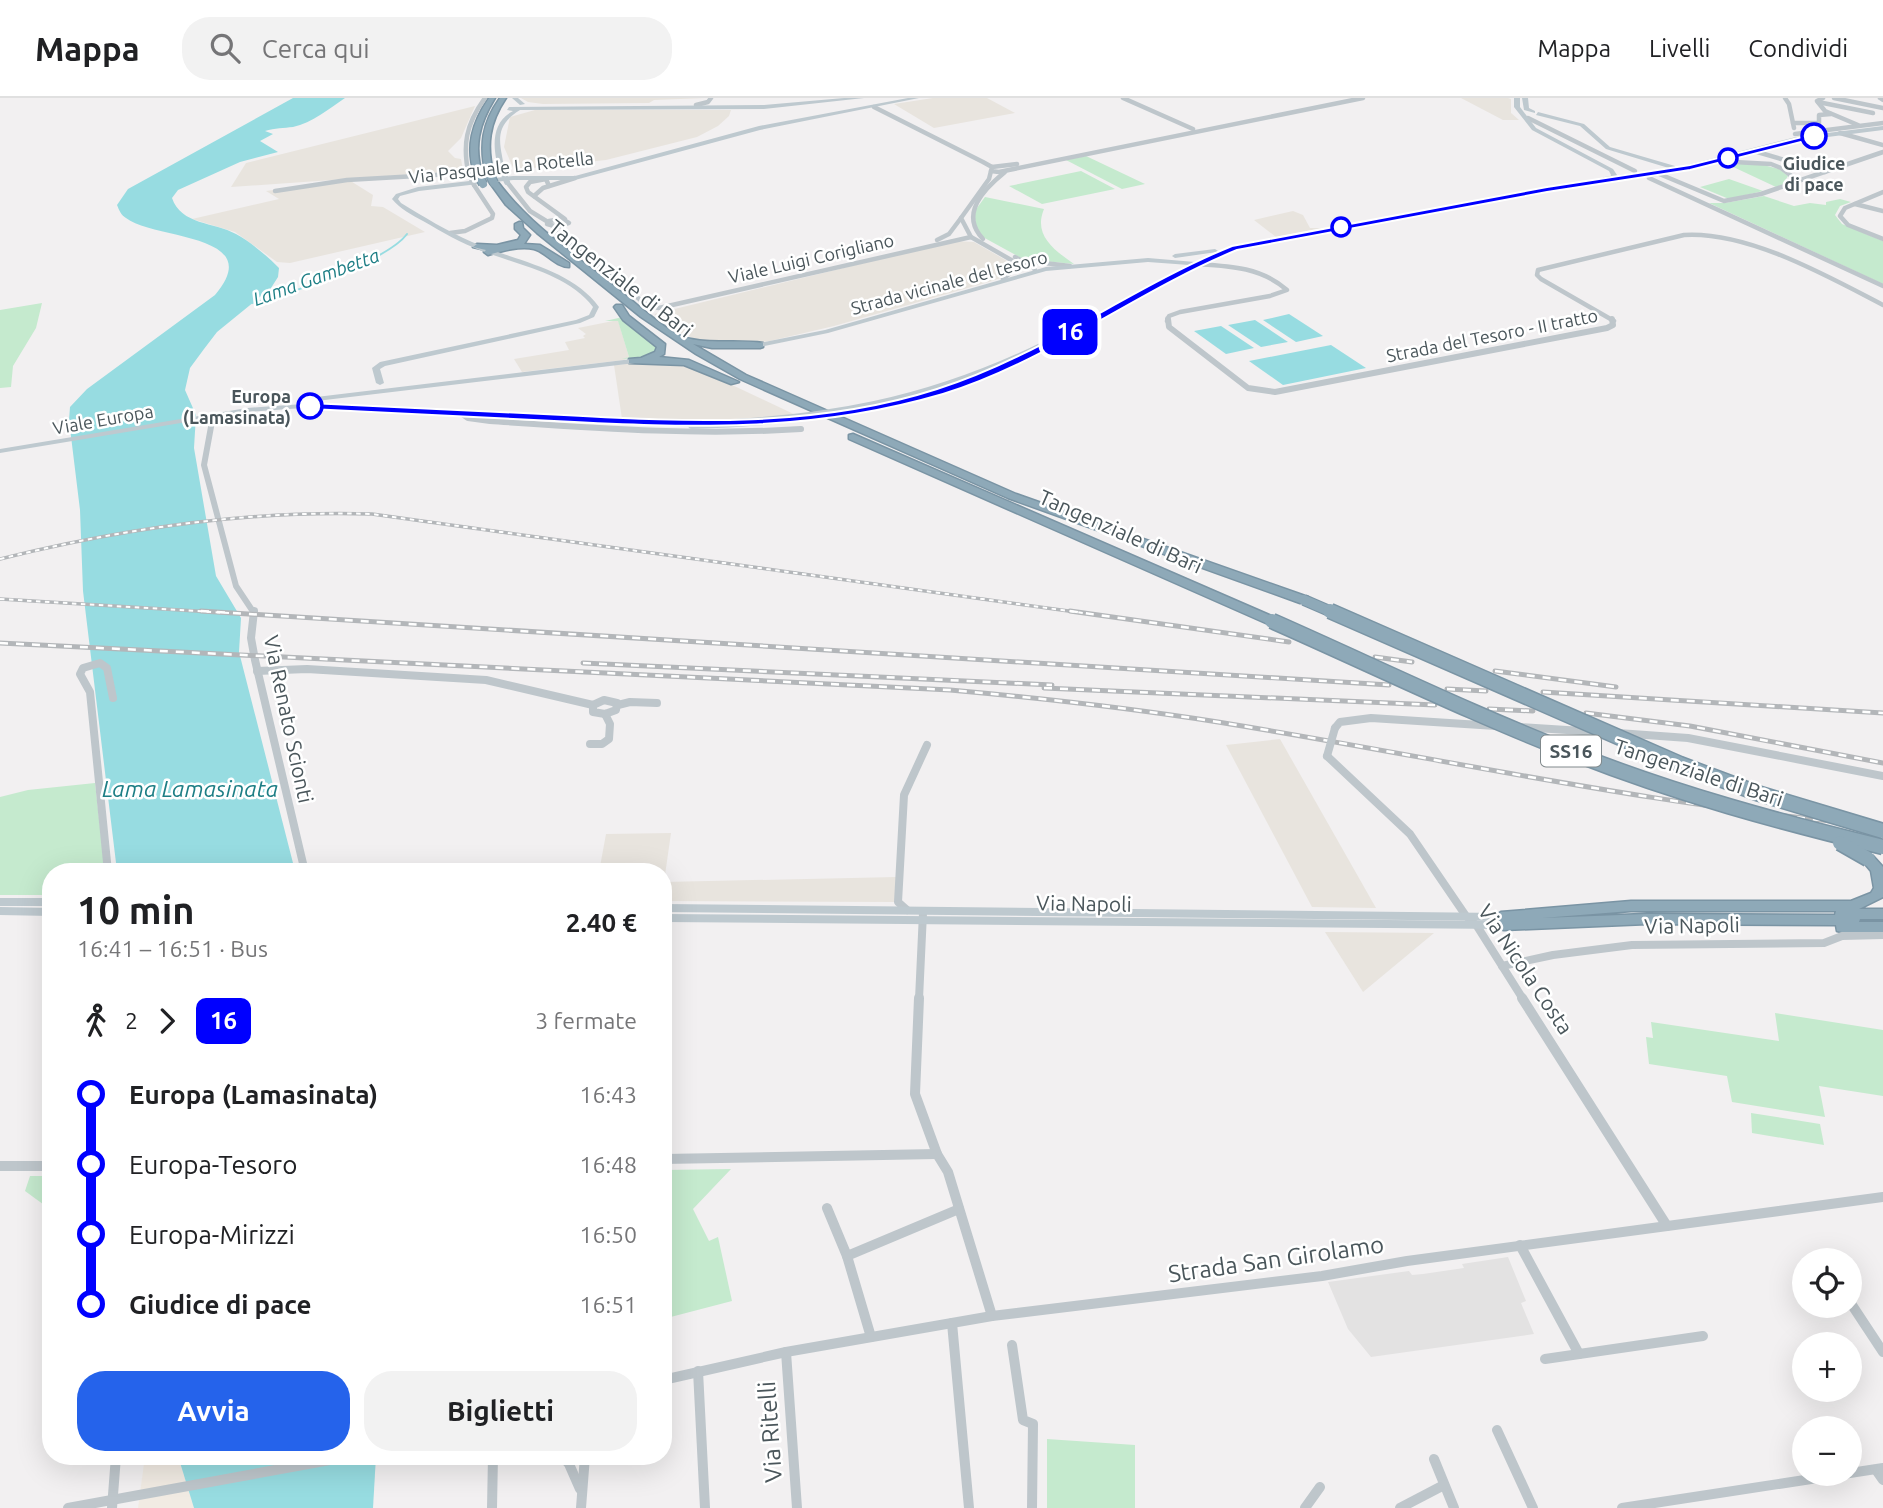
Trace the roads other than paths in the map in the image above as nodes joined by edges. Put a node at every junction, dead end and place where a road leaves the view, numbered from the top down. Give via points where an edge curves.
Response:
1 (485, 98) edge
2 (492, 98) edge
3 (503, 98) edge
4 (515, 98) edge
5 (711, 98) edge
6 (846, 98) edge
7 (861, 98) edge
8 (916, 98) edge
9 (1124, 98) edge
10 (1343, 98) edge
11 (1363, 98) edge
12 (1517, 98) edge
13 (1525, 98) edge
14 (1785, 98) edge
15 (1823, 98) edge
16 (1833, 98) edge
17 (1817, 102) junction
18 (696, 105) junction
19 (729, 106) junction
20 (756, 106) junction
21 (523, 107) junction
22 (874, 107) junction
23 (1883, 111) edge
24 (1874, 113) junction
25 (1831, 114) junction
26 (1531, 117) junction
27 (1840, 117) junction
28 (1793, 123) junction
29 (1860, 126) junction
30 (1883, 126) edge
31 (1193, 129) junction
32 (1840, 133) junction
33 (1795, 136) junction
34 (1883, 145) edge
35 (1754, 151) junction
36 (1883, 152) edge
37 (1634, 157) junction
38 (1716, 161) junction
39 (1598, 162) junction
40 (1690, 167) junction
41 (992, 169) junction
42 (1006, 169) junction
43 (1635, 171) dead end
44 (1825, 172) junction
45 (469, 175) junction
46 (1650, 175) junction
47 (519, 178) junction
48 (1608, 180) junction
49 (1801, 180) junction
50 (484, 181) junction
51 (507, 182) junction
52 (548, 182) junction
53 (526, 187) junction
54 (275, 191) dead end
55 (1883, 192) edge
56 (534, 196) junction
57 (1854, 204) junction
58 (1883, 212) edge
59 (556, 217) junction
60 (961, 218) junction
61 (523, 222) junction
62 (548, 222) junction
63 (554, 227) junction
64 (475, 228) junction
65 (447, 232) junction
66 (465, 232) junction
67 (949, 234) junction
68 (970, 235) junction
69 (1883, 239) edge
70 (461, 240) junction
71 (952, 240) junction
72 (978, 242) junction
73 (477, 247) joint
74 (1235, 248) junction
75 (908, 249) junction
76 (497, 252) junction
77 (1222, 253) junction
78 (1184, 255) junction
79 (1175, 256) junction
80 (1206, 258) junction
81 (1148, 260) junction
82 (1166, 260) junction
83 (1020, 262) junction
84 (1196, 264) junction
85 (1228, 264) junction
86 (566, 265) junction
87 (1216, 265) junction
88 (1073, 267) junction
89 (1237, 267) junction
90 (1035, 271) junction
91 (1181, 271) junction
92 (1003, 279) junction
93 (1883, 286) edge
94 (1883, 305) edge
95 (619, 307) junction
96 (657, 325) junction
97 (760, 345) junction
98 (632, 361) junction
99 (739, 379) junction
100 (384, 391) junction
101 (360, 407) junction
102 (247, 410) junction
103 (402, 410) junction
104 (461, 413) junction
105 (209, 416) junction
106 (801, 429) dead end
107 (0, 451) edge
108 (257, 671) junction
109 (113, 698) dead end
110 (657, 703) dead end
111 (593, 705) junction
112 (618, 705) junction
113 (605, 714) junction
114 (590, 744) dead end
115 (927, 746) dead end
116 (1883, 776) edge
117 (1760, 815) junction
118 (1883, 831) edge
119 (1883, 848) edge
120 (107, 863) edge
121 (303, 863) edge
122 (0, 902) edge
123 (42, 902) edge
124 (672, 908) edge
125 (907, 910) junction
126 (0, 911) edge
127 (42, 912) edge
128 (1883, 914) edge
129 (923, 916) junction
130 (1466, 916) junction
131 (672, 918) edge
132 (1883, 920) edge
133 (1503, 921) junction
134 (1477, 926) junction
135 (1883, 927) edge
136 (1883, 935) edge
137 (1502, 966) junction
138 (937, 1154) junction
139 (672, 1159) edge
140 (0, 1166) edge
141 (42, 1166) edge
142 (1882, 1199) edge
143 (827, 1208) dead end
144 (959, 1209) junction
145 (1667, 1226) junction
146 (1520, 1245) junction
147 (846, 1256) junction
148 (992, 1316) junction
149 (1861, 1318) edge
150 (952, 1323) junction
151 (1703, 1336) dead end
152 (871, 1337) junction
153 (1013, 1345) dead end
154 (786, 1352) junction
155 (1883, 1352) edge
156 (1579, 1354) junction
157 (1545, 1359) dead end
158 (698, 1371) junction
159 (678, 1376) junction
160 (672, 1378) edge
161 (672, 1380) edge
162 (1497, 1430) dead end
163 (1434, 1459) dead end
164 (116, 1465) edge
165 (305, 1465) edge
166 (493, 1465) edge
167 (569, 1465) edge
168 (583, 1465) edge
169 (1881, 1472) edge
170 (1444, 1485) junction
171 (1320, 1487) dead end
172 (580, 1489) junction
173 (115, 1501) edge
174 (68, 1508) edge
175 (492, 1508) edge
176 (581, 1508) edge
177 (705, 1508) edge
178 (797, 1508) edge
179 (969, 1508) edge
180 (1032, 1508) edge
181 (1305, 1508) edge
182 (1400, 1508) edge
183 (1454, 1508) edge
184 (1534, 1508) edge
185 (1622, 1508) edge

1 - 45 street via 470,119 463,142
2 - 50 highway, Tangenziale di Bari / SS16 via 474,135 474,161
3 - 50 highway, Tangenziale di Bari / SS16 via 487,125
4 - 21 main road
5 - 18 street
6 - 20 main road
7 - 20 main road
8 - 22 main road, Via Pasquale La Rotella
9 - 31 street
10 - 31 street
11 - 42 street
12 - 26 main road via 1517,107
13 - 26 main road
14 - 28 street
15 - 17 street
16 - 23 street
17 - 24 street
17 - 25 street
18 - 19 main road
18 - 21 main road
19 - 20 main road
19 - 21 main road
21 - 51 main road, bridge via 506,115 500,124 497,141
22 - 41 street
22 - 52 main road, Via Pasquale La Rotella via 759,128
23 - 24 street
24 - 27 street
25 - 27 street
25 - 28 street via 1819,115 1819,123
26 - 37 main road via 1578,123 1602,145
26 - 39 main road via 1534,129
26 - 43 street
27 - 29 street
28 - 33 street
29 - 30 street
29 - 33 street
30 - 32 main road, Viale Europa
31 - 42 street
32 - 33 main road, Viale Europa
32 - 34 street
33 - 35 main road, Viale Europa
35 - 38 main road, Viale Europa
35 - 44 street
36 - 44 street
37 - 40 main road
37 - 46 main road via 1654,168
38 - 40 main road, Viale Europa
38 - 49 street via 1766,163
39 - 46 main road via 1619,172
39 - 48 main road via 1614,173
40 - 46 main road, Viale Europa
41 - 42 street
41 - 60 street
42 - 83 street via 971,211 969,221 979,237
44 - 49 street
45 - 50 street, bridge
45 - 54 street via 349,180
46 - 48 main road, Viale Europa, bridge
46 - 49 street via 1724,201
46 - 93 street
47 - 52 main road, Via Pasquale La Rotella
47 - 53 street
47 - 65 main road, Via Pasquale La Rotella via 418,189 395,198
48 - 74 main road, Viale Europa
50 - 61 highway, Tangenziale di Bari / SS16 via 504,211
50 - 64 street via 493,214
51 - 61 highway via 514,202 527,215
51 - 62 street via 540,220
52 - 53 street via 530,182
52 - 56 street
53 - 56 street
55 - 57 street
56 - 59 street
57 - 58 street
57 - 69 street via 1841,212 1842,221
59 - 62 street
59 - 63 street via 569,223
60 - 67 street
60 - 68 street
61 - 76 highway via 519,229 526,235 524,240
61 - 86 highway, Tangenziale di Bari / SS16
61 - 96 highway, Tangenziale di Bari / SS16
62 - 63 street
63 - 75 street, Viale Luigi Corigliano via 648,306 659,308
64 - 65 street
64 - 66 street
65 - 66 street
65 - 70 main road, Via Pasquale La Rotella
66 - 70 street
67 - 68 street
67 - 75 street
68 - 71 street, Viale Luigi Corigliano
68 - 72 street
70 - 73 main road, Via Pasquale La Rotella
71 - 72 street
71 - 75 street, Viale Luigi Corigliano
72 - 83 street
73 - 76 highway
74 - 77 main road, Viale Europa
74 - 78 main road
76 - 86 highway via 515,246 537,247
76 - 100 main road via 567,282 594,302 594,313 578,322 383,364 376,368
77 - 80 main road, Viale Europa
77 - 85 street
78 - 79 main road
78 - 80 main road
79 - 81 main road
79 - 84 main road
80 - 84 main road, Viale Europa
80 - 85 street
80 - 87 street
81 - 82 main road
81 - 88 main road, Strada vicinale del tesoro
82 - 84 main road
82 - 91 main road
83 - 88 street
83 - 90 street
83 - 92 street via 1017,270
84 - 87 street
84 - 91 main road, Viale Europa
85 - 89 street
86 - 95 highway, Tangenziale di Bari / SS16
87 - 89 street
88 - 90 main road, Strada vicinale del tesoro
89 - 94 street, Strada del Tesoro - II tratto via 1270,277 1287,290 1180,312 1166,321 1240,384 1259,391 1291,389 1607,328 1614,321 1608,315 1541,279 1538,270 1684,235 1722,237 1811,267
90 - 92 main road, Strada vicinale del tesoro
91 - 104 main road, Viale Europa, bridge via 1003,367 954,387 873,409 792,420 692,425
92 - 97 main road, Strada vicinale del tesoro via 826,332
95 - 98 highway via 625,318 663,349
95 - 99 highway, Tangenziale di Bari / SS16 via 670,345
96 - 97 highway via 696,342
96 - 99 highway, Tangenziale di Bari / SS16
97 - 99 highway via 727,356 727,362 739,370
98 - 99 highway via 685,362
98 - 100 main road
99 - 117 highway, Tangenziale di Bari / SS16, bridge via 916,466 1539,740
99 - 118 highway, Tangenziale di Bari / SS16, bridge via 1012,496 1304,600 1680,764
100 - 101 main road
100 - 102 main road
100 - 103 main road via 391,405
101 - 102 main road, Viale Europa
101 - 103 main road, Viale Europa
102 - 105 main road, Viale Europa
103 - 104 main road, Viale Europa
104 - 106 street via 490,421 668,433
105 - 107 main road, Viale Europa
105 - 108 street, Via Renato Scionti via 204,466 236,586 254,612 251,638
108 - 111 street via 307,668 486,680
108 - 121 street, Via Renato Scionti
109 - 120 street via 107,668 100,663 83,668 80,674 90,692
110 - 112 street
111 - 112 street via 608,700
111 - 113 street via 593,712
112 - 113 street
113 - 114 street via 609,739
115 - 125 street via 904,796 898,902
116 - 130 street, Via Nicola Costa, bridge via 1672,736 1371,718 1340,722 1327,755 1410,834
117 - 119 highway, Tangenziale di Bari / SS16, bridge
117 - 133 highway, bridge via 1776,825 1843,844 1868,859 1882,880 1876,896 1853,906 1631,906
122 - 123 main road
124 - 125 main road, Via Napoli
125 - 129 main road, Via Napoli
126 - 127 main road
128 - 133 highway via 1663,913
129 - 130 main road, Via Napoli
129 - 131 main road, Via Napoli
129 - 134 main road, Via Napoli
129 - 138 street via 915,1094
130 - 133 main road, Via Napoli
130 - 134 street, Via Nicola Costa
132 - 133 highway
133 - 134 main road, Via Napoli
133 - 135 highway
134 - 137 street, Via Nicola Costa
136 - 137 street, Via Napoli via 1842,936 1825,943 1632,945
137 - 145 street, Via Nicola Costa
138 - 139 street
138 - 144 street via 948,1172
140 - 141 street
142 - 145 street, Strada San Girolamo
143 - 147 street
144 - 147 street
144 - 148 street
145 - 146 street, Strada San Girolamo
146 - 148 street, Strada San Girolamo via 1209,1292
146 - 156 street
147 - 152 street
148 - 150 street, Strada San Girolamo
149 - 155 street
150 - 152 street, Strada San Girolamo
150 - 179 street
151 - 156 street
152 - 154 street, Strada San Girolamo
153 - 180 street via 1023,1420 1033,1424
154 - 158 street, Strada San Girolamo
154 - 178 street, Via Ritelli
156 - 157 street
158 - 159 street, Strada San Girolamo
158 - 177 street
159 - 160 street, Strada San Girolamo
159 - 161 street
162 - 184 street
163 - 170 street
164 - 173 street
165 - 173 street
166 - 175 street
167 - 172 street
168 - 172 street
169 - 185 street
170 - 182 street
170 - 183 street
171 - 181 street
172 - 176 street
173 - 174 street

